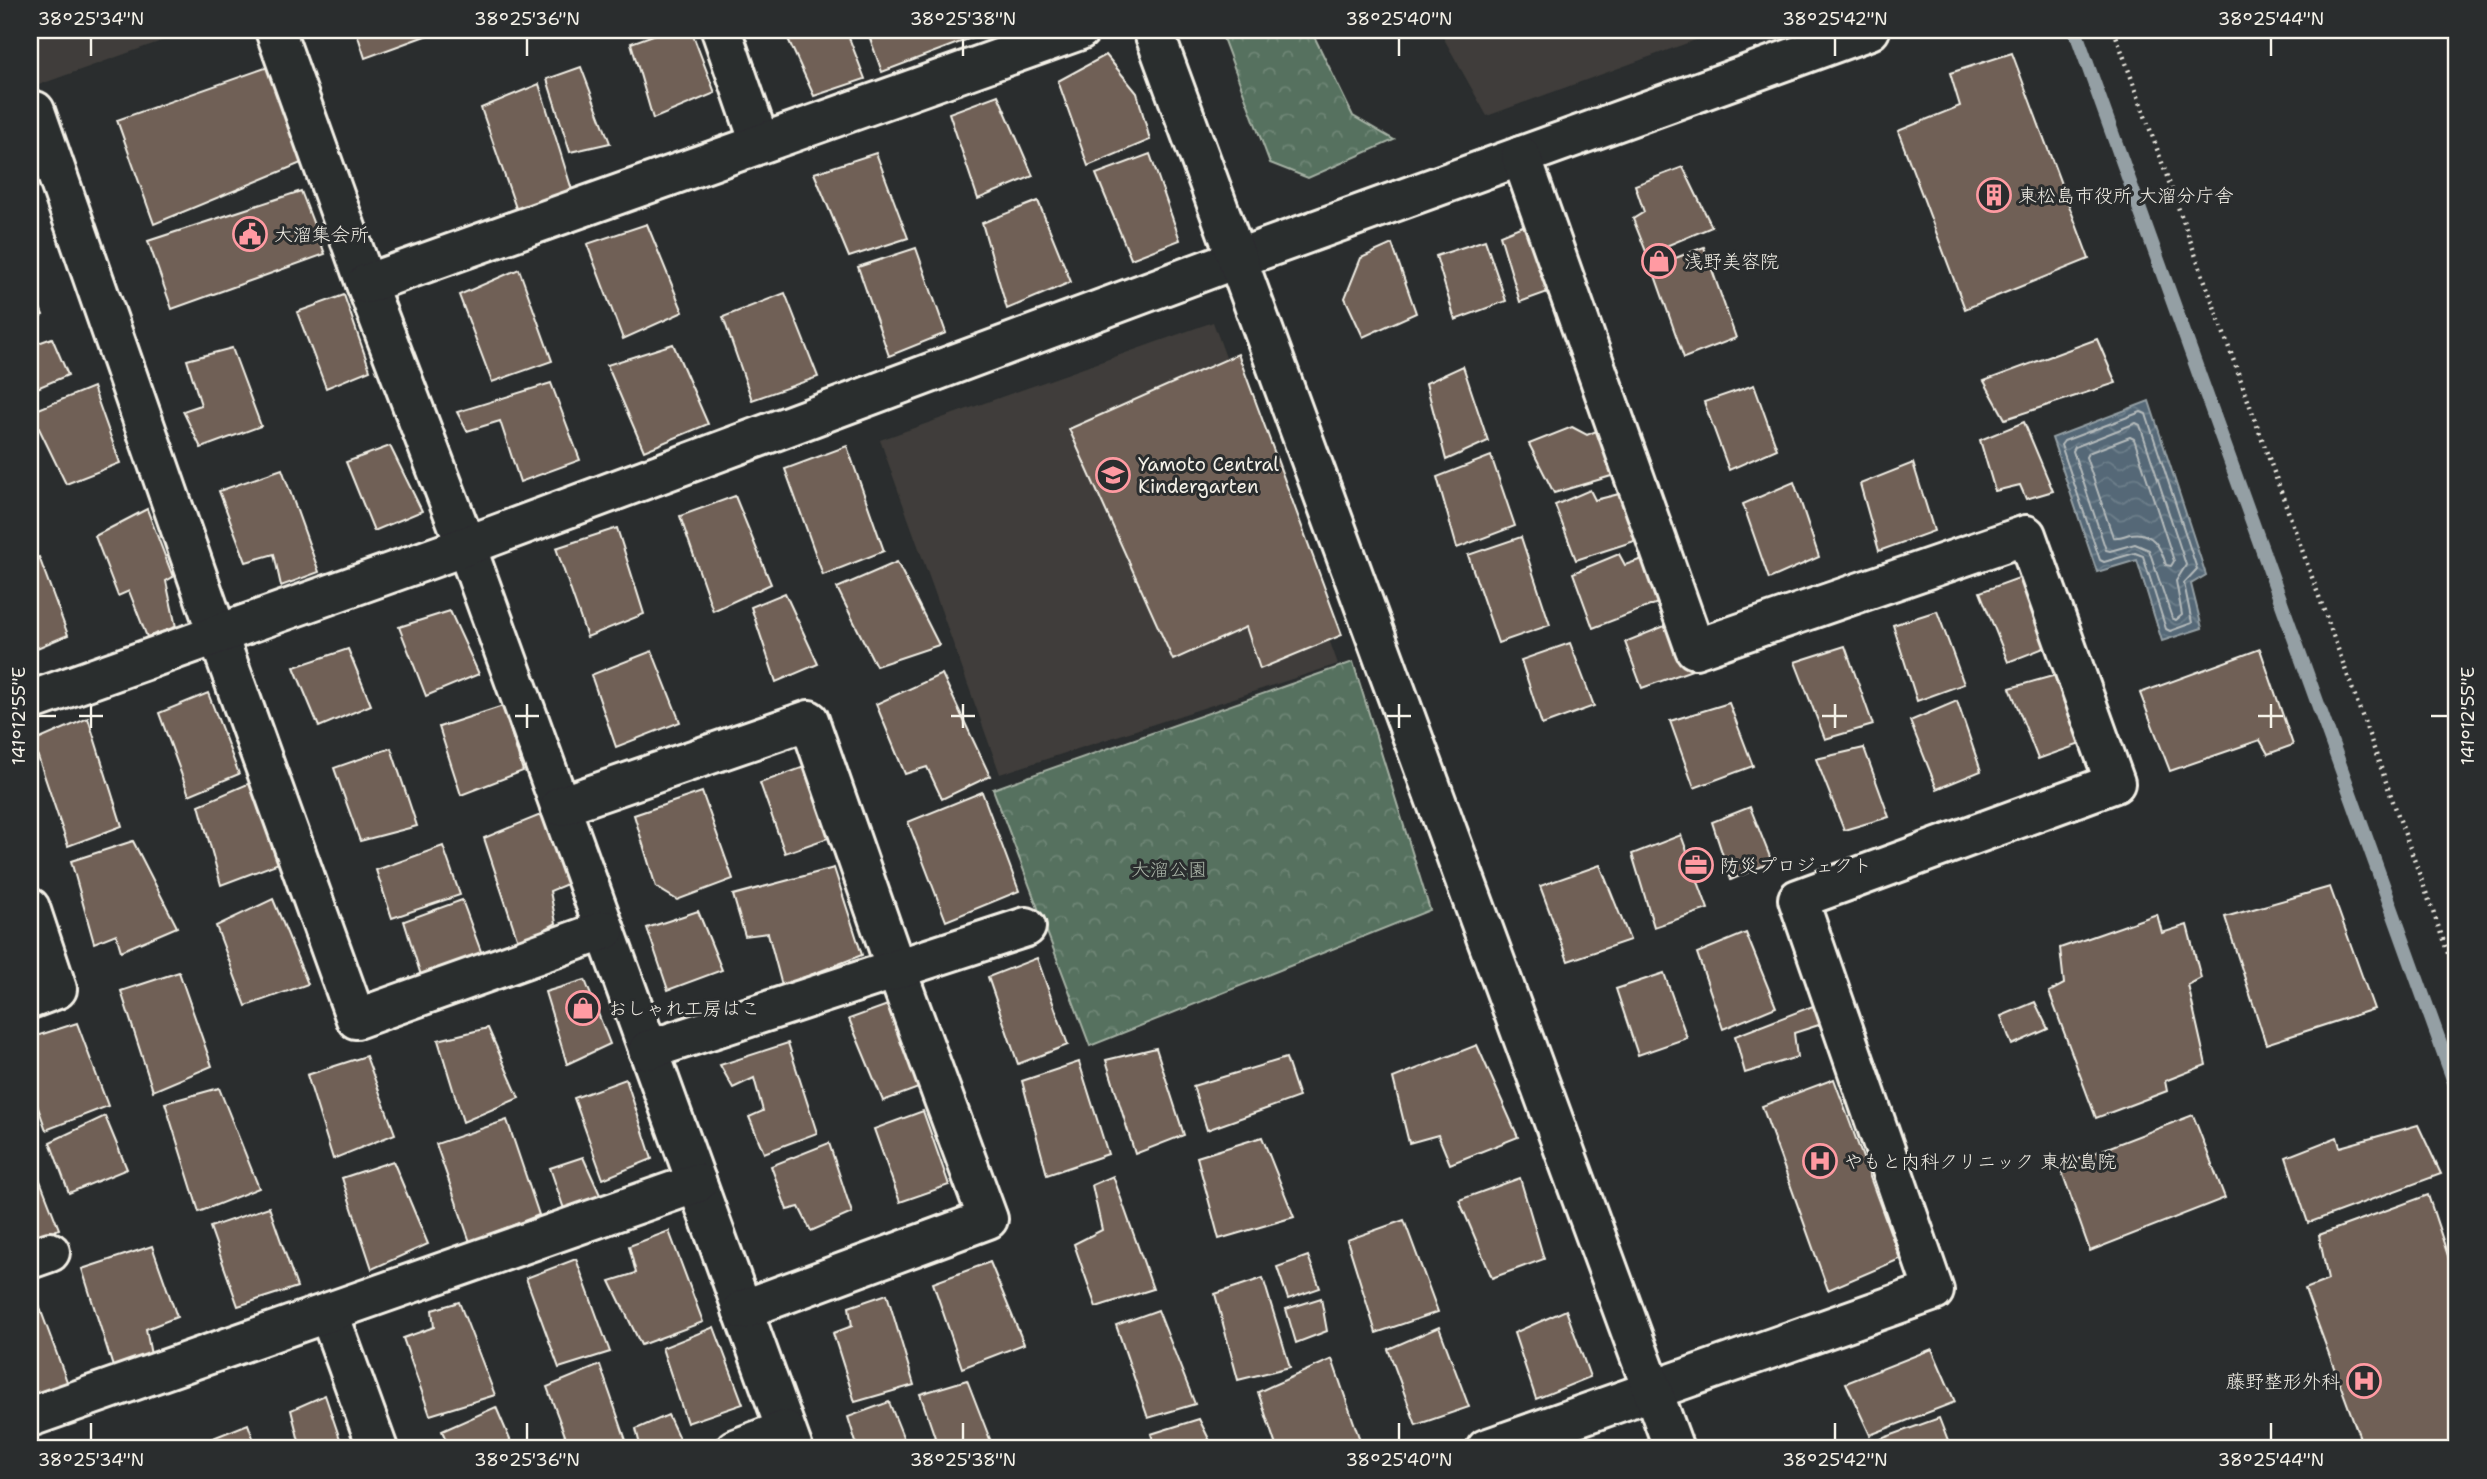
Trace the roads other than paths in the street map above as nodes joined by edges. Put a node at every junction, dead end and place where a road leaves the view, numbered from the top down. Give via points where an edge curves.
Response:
1 (275, 30) edge
2 (721, 30) edge
3 (1080, 30) edge
4 (1153, 30) edge
5 (1870, 30) edge
6 (30, 113) edge
7 (760, 143) junction
8 (1521, 156) junction
9 (1236, 259) junction
10 (366, 284) junction
11 (466, 546) junction
12 (217, 634) junction
13 (30, 701) edge
14 (560, 806) junction
15 (30, 908) edge
16 (1026, 927) dead end
17 (605, 930) junction
18 (896, 969) junction
19 (30, 999) edge
20 (648, 1050) junction
21 (697, 1183) junction
22 (742, 1310) junction
23 (329, 1314) junction
24 (1652, 1390) junction
25 (30, 1417) edge
26 (789, 1439) edge
27 (378, 1449) edge
28 (735, 1449) edge
29 (1486, 1449) edge
30 (1674, 1449) edge

1 - 10 street
2 - 7 street
3 - 7 street
4 - 9 street
5 - 8 street
6 - 12 street via 35,111
7 - 10 street
8 - 9 street
8 - 24 street via 1695,649 2026,535 2115,783 1798,899 1934,1291
9 - 11 street
9 - 24 street
10 - 11 street
11 - 12 street
11 - 14 street
12 - 13 street
12 - 17 street via 356,1019
14 - 17 street
14 - 18 street via 809,720
15 - 19 street via 57,989
16 - 18 street
17 - 20 street
18 - 20 street
18 - 22 street via 988,1219
20 - 21 street
21 - 22 street
21 - 23 street
22 - 26 street
23 - 25 street
23 - 27 street
24 - 29 street
24 - 30 street
26 - 28 street

